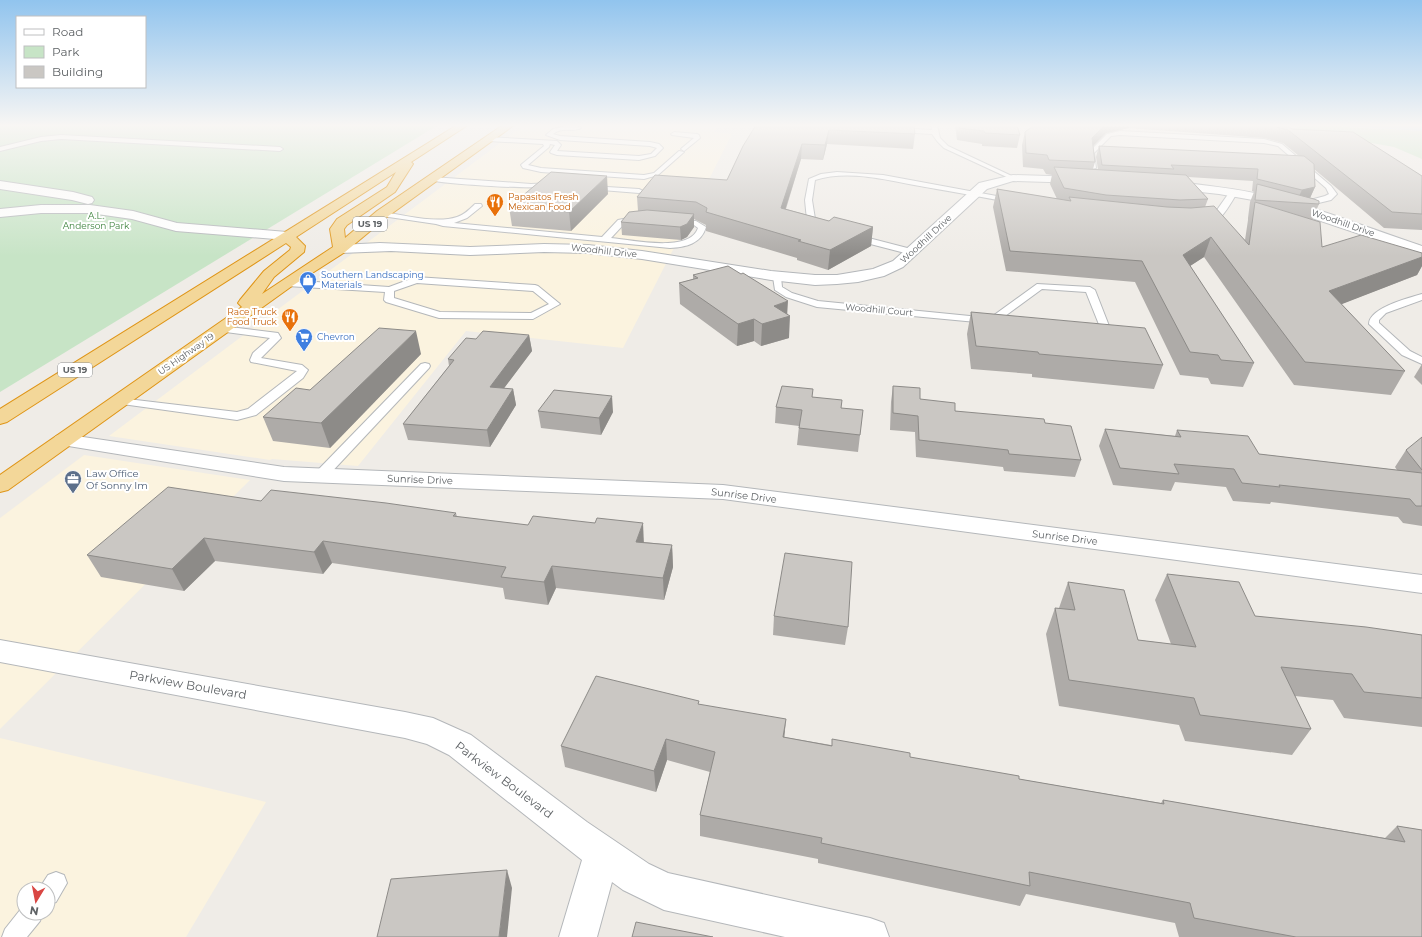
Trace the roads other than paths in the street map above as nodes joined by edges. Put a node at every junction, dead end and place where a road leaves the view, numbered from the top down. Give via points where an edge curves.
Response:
1 (393, 169) edge
2 (403, 169) edge
3 (446, 169) edge
4 (534, 169) edge
5 (604, 169) edge
6 (623, 169) edge
7 (662, 169) edge
8 (993, 169) edge
9 (1093, 169) edge
10 (1307, 169) edge
11 (1094, 177) joint
12 (1013, 178) junction
13 (432, 179) junction
14 (1156, 184) edge
15 (0, 185) edge
16 (563, 186) edge
17 (586, 187) edge
18 (639, 191) dead end
19 (1234, 192) junction
20 (974, 194) junction
21 (1020, 202) edge
22 (478, 206) dead end
23 (1294, 207) junction
24 (0, 213) edge
25 (382, 214) junction
26 (133, 215) junction
27 (649, 219) edge
28 (436, 221) junction
29 (672, 221) edge
30 (1198, 222) edge
31 (831, 230) edge
32 (845, 234) edge
33 (287, 236) junction
34 (605, 239) junction
35 (340, 249) junction
36 (1422, 251) edge
37 (912, 252) junction
38 (777, 278) junction
39 (287, 282) junction
40 (390, 290) junction
41 (1422, 297) edge
42 (1412, 300) junction
43 (1422, 304) edge
44 (994, 320) junction
45 (1009, 322) edge
46 (226, 326) junction
47 (1084, 329) edge
48 (1422, 361) edge
49 (425, 366) dead end
50 (119, 401) junction
51 (0, 418) edge
52 (63, 440) junction
53 (321, 475) junction
54 (0, 485) edge
55 (1422, 584) edge
56 (0, 651) edge
57 (602, 852) junction
58 (26, 921) edge
59 (13, 937) edge
60 (578, 937) edge
61 (870, 937) edge

1 - 33 highway, US 19
2 - 35 highway via 391,189 342,222 337,229
3 - 13 highway, US Highway 19 / US 19
4 - 7 lane via 644,177 656,174
5 - 6 lane
8 - 12 lane
9 - 11 lane
10 - 23 lane via 1329,187 1333,194 1328,198
11 - 12 street, Woodhill Drive
12 - 20 street, Woodhill Drive via 988,183
13 - 16 lane
13 - 25 highway, US Highway 19 / US 19
14 - 19 street, Woodhill Drive
15 - 26 street via 73,196
17 - 18 lane
19 - 23 street, Woodhill Drive
19 - 30 lane via 1215,219 1210,222
20 - 21 lane
20 - 31 lane via 858,175 818,176 812,179 810,185 809,214 811,220
20 - 37 street, Woodhill Drive
22 - 28 lane via 462,219
23 - 36 street, Woodhill Drive
24 - 26 street via 41,209 90,209
25 - 28 lane
25 - 35 highway, US Highway 19 / US 19
26 - 33 street via 176,227
27 - 34 lane via 629,219 621,222
28 - 34 lane via 442,224
29 - 34 lane via 696,224 702,227 701,231 690,243 670,246
32 - 37 lane
33 - 46 highway via 298,246 297,252 269,274
33 - 51 highway, US 19
35 - 38 street, Woodhill Drive via 380,247 471,251 578,248 633,254
35 - 39 highway, US Highway 19 / US 19
37 - 38 street, Woodhill Drive via 885,271 863,276 815,280
38 - 44 lane, Woodhill Court via 778,288 789,295 817,304
39 - 40 lane
39 - 46 highway, US Highway 19 / US 19
40 - 40 lane via 389,300 439,315 533,316 555,304 536,288 416,280
41 - 42 lane
42 - 43 lane
42 - 48 lane via 1378,315 1374,319 1374,324 1406,353
44 - 45 lane
44 - 47 lane via 1040,286 1090,290 1106,331
46 - 50 highway, US Highway 19 / US 19
46 - 50 lane via 274,335 276,338 257,355 255,360 303,370 299,376 245,415 225,415
49 - 53 lane
50 - 52 highway, US Highway 19 / US 19
52 - 53 street, Sunrise Drive via 284,474
52 - 54 highway, US Highway 19 / US 19
53 - 55 street, Sunrise Drive via 723,492
56 - 57 street, Parkview Boulevard via 405,724 433,732 460,745
57 - 60 street
57 - 61 street, Parkview Boulevard via 636,878 664,891
58 - 59 lane

